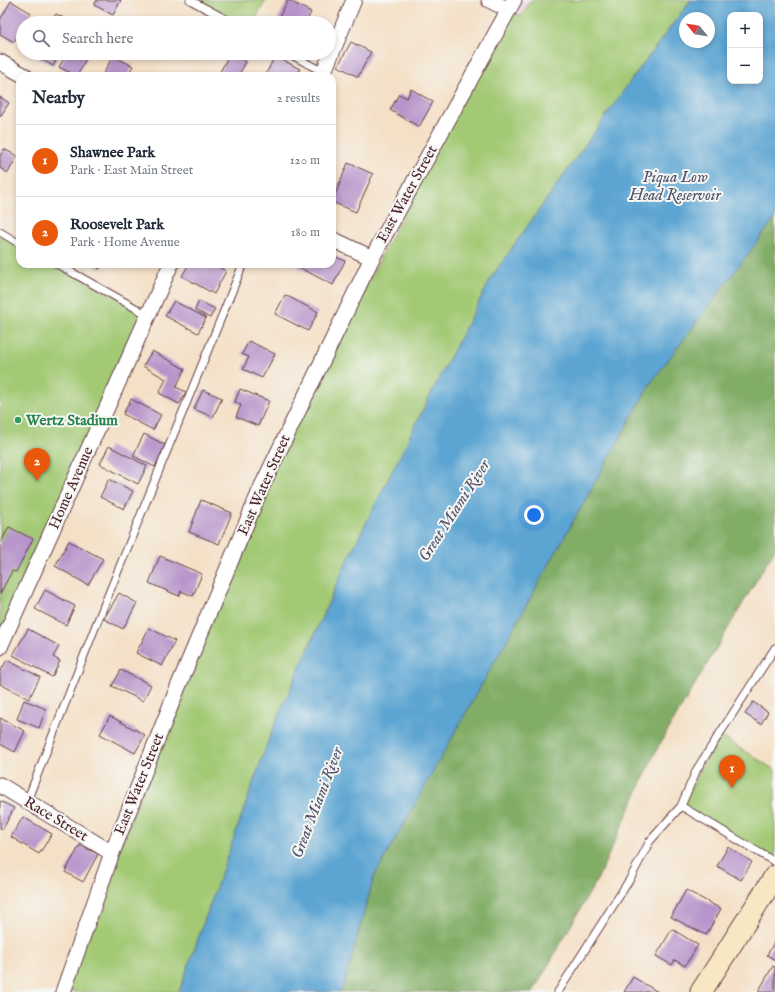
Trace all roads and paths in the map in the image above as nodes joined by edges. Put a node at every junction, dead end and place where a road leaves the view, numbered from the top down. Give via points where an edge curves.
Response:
1 (190, 0) edge
2 (354, 0) edge
3 (489, 0) edge
4 (512, 5) edge
5 (219, 16) edge
6 (336, 43) edge
7 (300, 60) edge
8 (329, 60) edge
9 (0, 62) edge
10 (18, 72) edge
11 (320, 72) edge
12 (324, 72) edge
13 (0, 232) edge
14 (336, 241) edge
15 (16, 242) edge
16 (372, 258) junction
17 (64, 268) edge
18 (169, 268) edge
19 (241, 268) edge
20 (148, 315) junction
21 (0, 647) edge
22 (775, 648) edge
23 (0, 786) edge
24 (27, 801) junction
25 (681, 806) junction
26 (112, 853) junction
27 (775, 862) edge
28 (775, 876) edge
29 (63, 992) edge
30 (558, 992) edge
31 (701, 992) edge

1 - 5 lane
2 - 6 street
3 - 4 street
4 - 16 street, East Water Street
7 - 11 lane
8 - 12 street
9 - 10 street
13 - 15 lane
14 - 16 street
16 - 26 street, East Water Street via 262,486
17 - 20 lane
18 - 20 street, Home Avenue
19 - 24 lane
20 - 21 street, Home Avenue
22 - 25 lane via 698,769
23 - 24 street, Race Street
24 - 26 street, Race Street
25 - 27 lane
25 - 30 lane via 650,841 630,879
26 - 29 street, East Water Street
28 - 31 street

